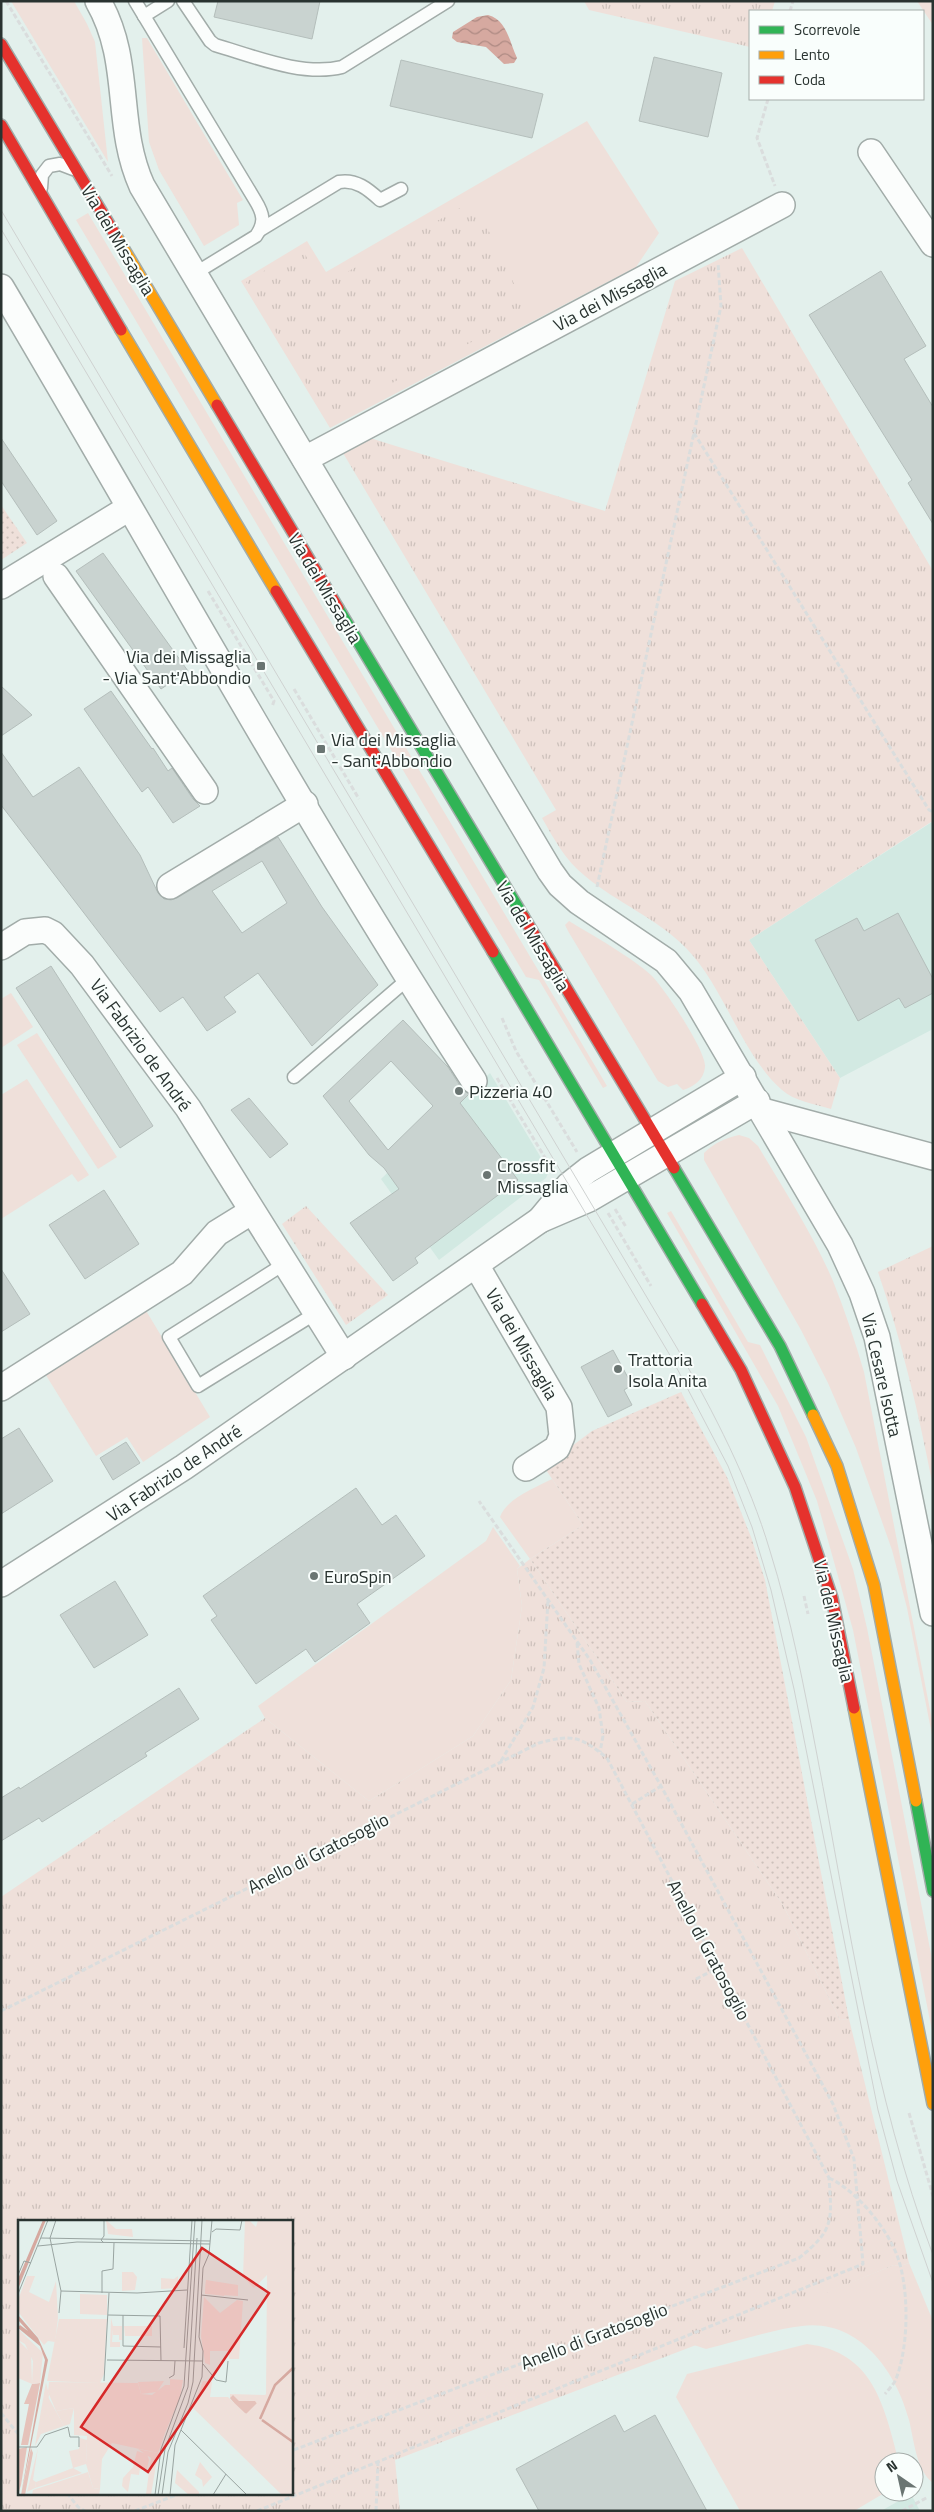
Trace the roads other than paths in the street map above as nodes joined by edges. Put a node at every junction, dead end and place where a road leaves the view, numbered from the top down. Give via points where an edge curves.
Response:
1 (98, 1) edge
2 (135, 1) edge
3 (168, 1) edge
4 (184, 1) edge
5 (448, 1) edge
6 (144, 16) junction
7 (1, 44) edge
8 (1, 125) edge
9 (872, 152) dead end
10 (78, 174) junction
11 (401, 188) dead end
12 (42, 195) junction
13 (782, 205) road end
14 (260, 230) junction
15 (933, 244) edge
16 (194, 274) junction
17 (1, 287) edge
18 (305, 459) junction
19 (129, 508) junction
20 (56, 576) dead end
21 (1, 586) edge
22 (205, 791) dead end
23 (305, 804) junction
24 (170, 886) dead end
25 (1, 947) edge
26 (408, 979) junction
27 (294, 1077) dead end
28 (743, 1077) junction
29 (485, 1079) road end
30 (760, 1106) junction
31 (650, 1132) junction
32 (614, 1154) junction
33 (664, 1155) junction
34 (933, 1157) edge
35 (627, 1177) junction
36 (251, 1212) junction
37 (540, 1220) junction
38 (284, 1264) junction
39 (476, 1265) junction
40 (316, 1313) junction
41 (344, 1357) junction
42 (1, 1388) edge
43 (526, 1468) dead end
44 (1, 1584) edge
45 (933, 1613) edge
46 (933, 1891) edge
47 (933, 2104) edge

1 - 16 street via 114,33 118,50 127,140 134,168
2 - 6 lane
3 - 6 lane
4 - 5 lane via 215,46 307,70 328,71 342,68
6 - 14 lane via 262,211 264,218
7 - 10 main road, Via dei Missaglia
8 - 12 main road, Via dei Missaglia
9 - 15 street
10 - 12 lane via 65,164 49,166 42,175
10 - 31 main road, Via dei Missaglia
11 - 14 lane via 380,200 349,180 339,182
12 - 32 main road, Via dei Missaglia
13 - 18 street, Via dei Missaglia
14 - 16 lane via 249,241
16 - 18 street
17 - 19 street
18 - 28 street via 550,872 568,894 654,952 675,971 691,991
19 - 21 street
19 - 23 street
20 - 22 street
23 - 24 street
23 - 26 street
25 - 36 street, Via Fabrizio de André via 35,929 53,934 87,971 160,1069 224,1163
26 - 27 lane
26 - 29 street
28 - 30 street
28 - 31 street
30 - 33 street
30 - 34 street
30 - 45 street, Via Cesare Isotta via 840,1245 862,1293 877,1337
31 - 32 street
31 - 33 main road, Via dei Missaglia
32 - 35 main road, Via dei Missaglia
32 - 37 street, Via Fabrizio de André via 569,1185
33 - 35 street
33 - 46 main road, Via dei Missaglia via 780,1346 838,1466 874,1585
35 - 37 street, Via Fabrizio de André via 568,1210
35 - 47 main road, Via dei Missaglia via 741,1370 768,1425 816,1545 832,1598
36 - 38 street, Via Fabrizio de André
36 - 42 street via 217,1233 182,1273
37 - 39 street, Via Fabrizio de André
38 - 40 street, Via Fabrizio de André
38 - 40 lane via 169,1337 198,1386
39 - 41 street, Via Fabrizio de André
39 - 43 street, Via dei Missaglia via 559,1407 562,1436 556,1448
40 - 41 street, Via Fabrizio de André
41 - 44 street, Via Fabrizio de André via 126,1506

